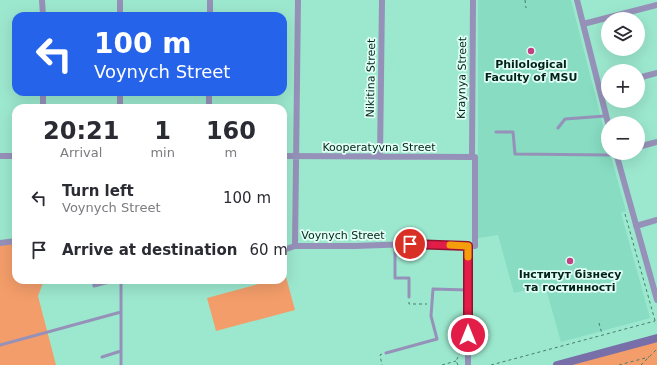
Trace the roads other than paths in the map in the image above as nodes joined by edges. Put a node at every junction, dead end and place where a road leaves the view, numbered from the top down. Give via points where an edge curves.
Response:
1 (42, 0) edge
2 (120, 0) edge
3 (210, 0) edge
4 (298, 0) edge
5 (382, 0) edge
6 (473, 0) edge
7 (577, 0) edge
8 (657, 5) edge
9 (43, 12) edge
10 (120, 12) edge
11 (210, 12) edge
12 (583, 24) junction
13 (657, 73) edge
14 (645, 76) edge
15 (599, 88) joint
16 (601, 116) edge
17 (606, 116) edge
18 (558, 128) dead end
19 (496, 132) dead end
20 (657, 142) edge
21 (645, 145) edge
22 (601, 155) edge
23 (0, 156) edge
24 (12, 156) edge
25 (287, 156) edge
26 (296, 156) junction
27 (380, 157) junction
28 (473, 157) junction
29 (618, 160) edge
30 (657, 220) edge
31 (636, 226) junction
32 (12, 242) edge
33 (0, 243) edge
34 (395, 245) junction
35 (295, 246) junction
36 (468, 246) junction
37 (475, 246) joint
38 (287, 249) edge
39 (654, 277) edge
40 (121, 284) edge
41 (468, 290) junction
42 (409, 297) dead end
43 (657, 300) edge
44 (121, 312) junction
45 (657, 338) edge
46 (0, 345) edge
47 (121, 351) junction
48 (386, 353) dead end
49 (102, 356) dead end
50 (121, 365) edge
51 (468, 365) edge
52 (557, 365) edge

1 - 9 street
2 - 10 street
3 - 11 street
4 - 26 street
5 - 27 street, Nikitina Street
6 - 28 street, Kraynya Street
7 - 12 street
8 - 12 street
12 - 15 street
13 - 14 street
15 - 17 street
16 - 18 lane via 565,119
19 - 22 lane via 513,132 515,154
20 - 21 street
23 - 24 street
25 - 26 street, Kooperatyvna Street
26 - 27 street, Kooperatyvna Street
26 - 35 street
27 - 28 street, Kooperatyvna Street
28 - 37 street, Kraynya Street
29 - 31 street
30 - 31 street
31 - 39 street
32 - 33 street
34 - 35 street, Voynych Street
34 - 36 street, Voynych Street
34 - 42 lane via 395,278 409,278
35 - 38 street, Voynych Street
36 - 37 street, Voynych Street
36 - 41 street
39 - 43 street
40 - 44 lane
41 - 48 lane via 433,289 431,316 437,339
41 - 51 street
44 - 46 lane
44 - 47 lane
45 - 52 main road
47 - 49 lane
47 - 50 lane

